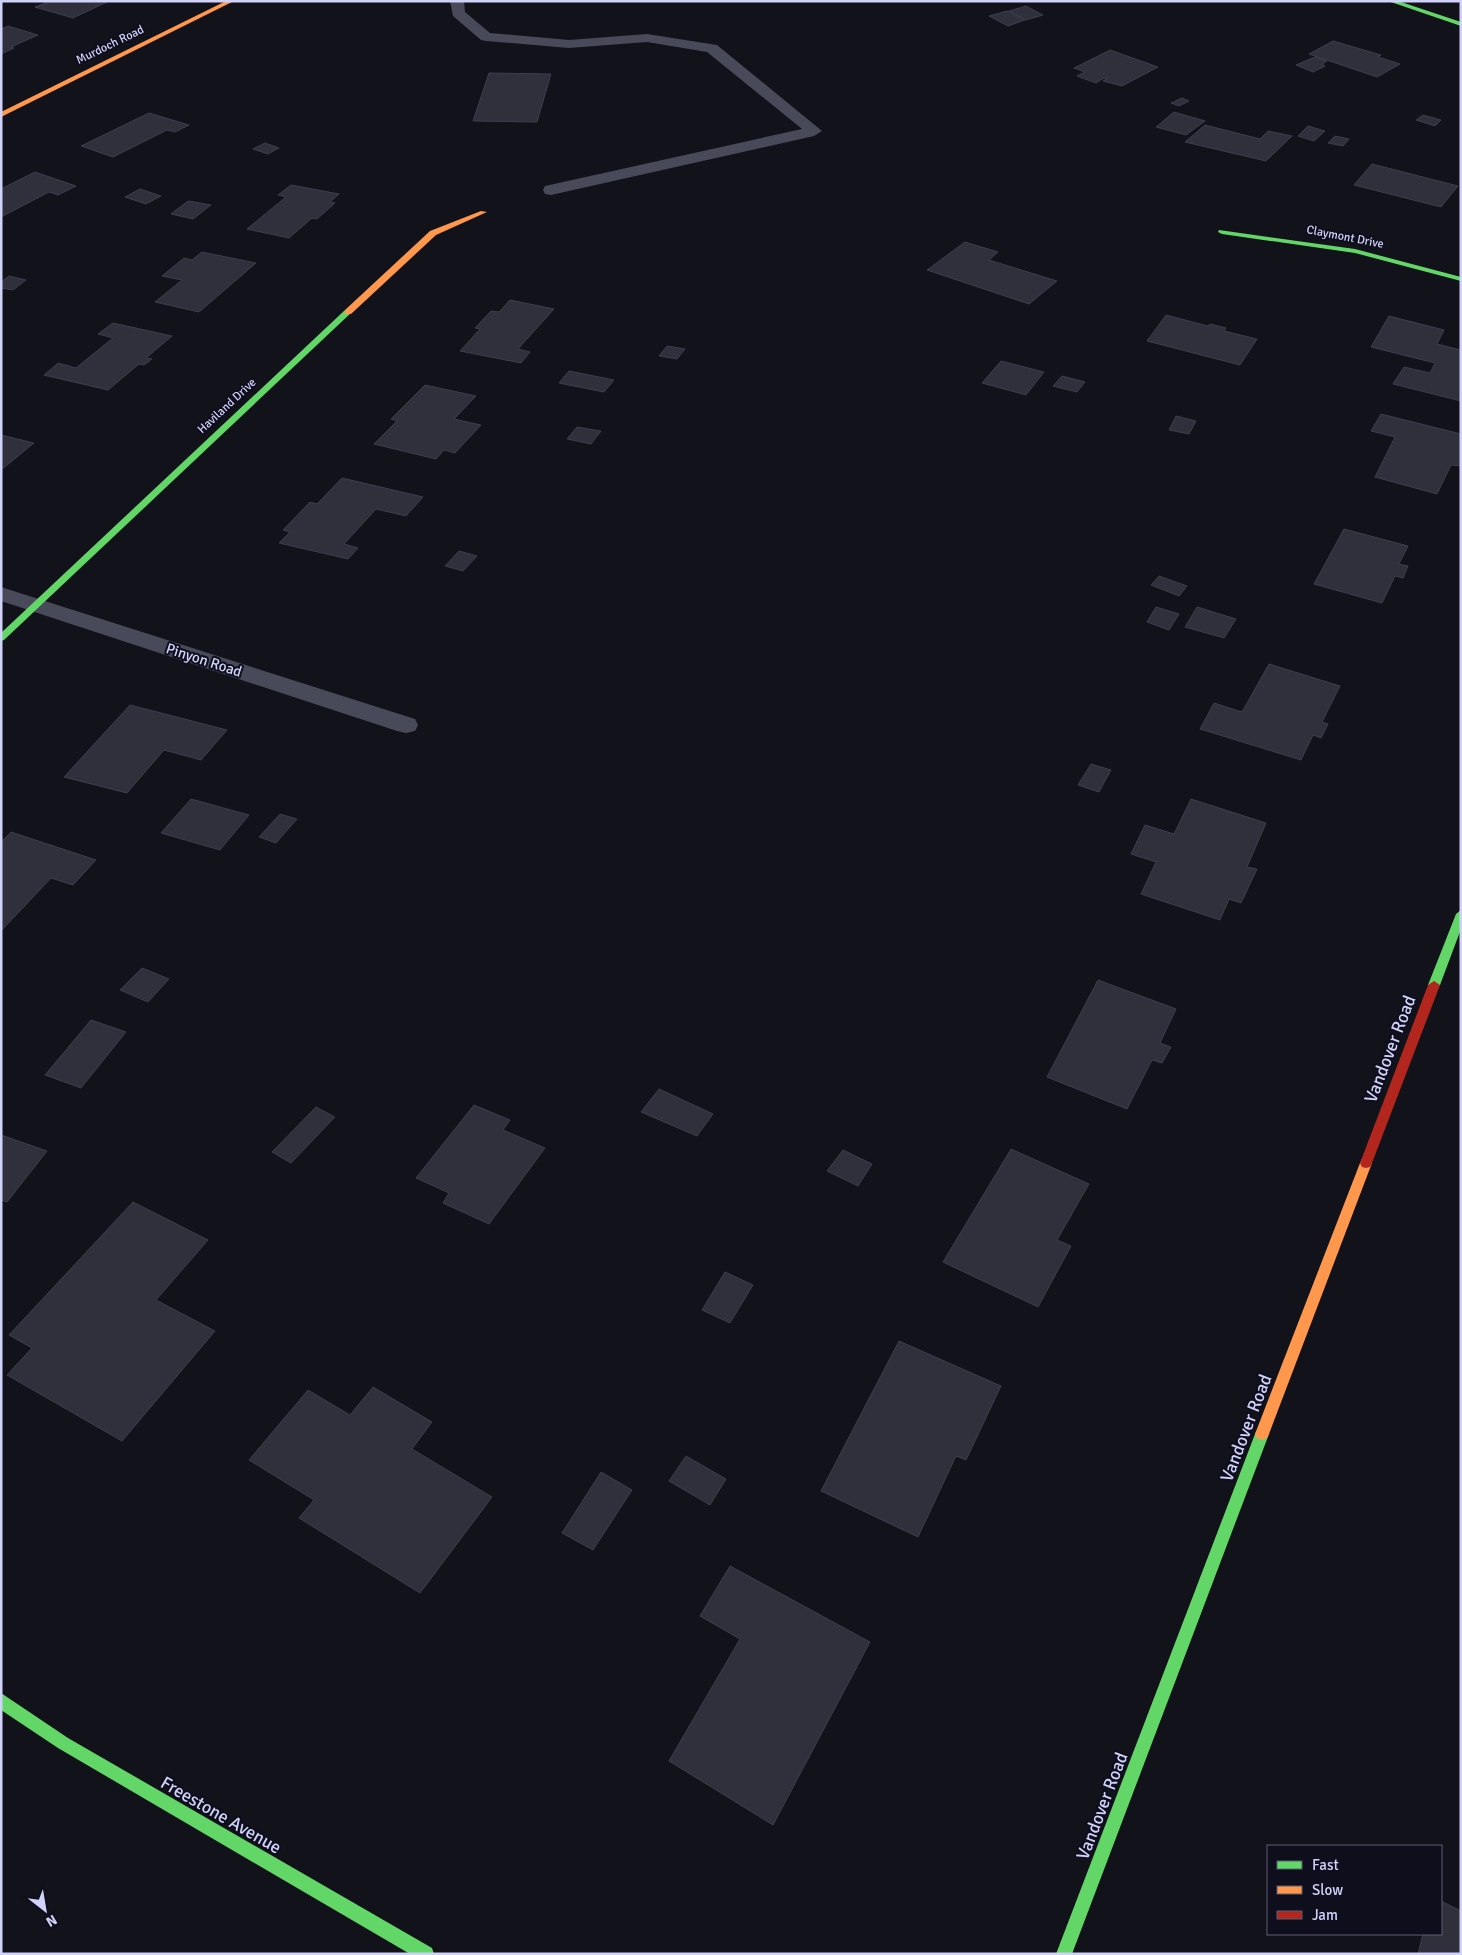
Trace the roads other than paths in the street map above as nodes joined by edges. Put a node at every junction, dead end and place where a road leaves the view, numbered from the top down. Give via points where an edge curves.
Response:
1 (231, 1) edge
2 (457, 1) edge
3 (1391, 1) edge
4 (1461, 24) edge
5 (1, 115) edge
6 (550, 190) dead end
7 (483, 212) dead end
8 (1222, 232) dead end
9 (1461, 279) edge
10 (1, 594) edge
11 (36, 606) junction
12 (1, 638) edge
13 (406, 725) dead end
14 (1461, 914) edge
15 (1, 1702) edge
16 (426, 1954) edge
17 (1064, 1954) edge

1 - 5 street, Murdoch Road
2 - 6 street via 458,13 486,37 569,44 647,38 712,48 814,130
3 - 4 street
7 - 11 street, Haviland Drive via 433,232
8 - 9 street, Claymont Drive via 1354,251
10 - 11 street, Pinyon Road
11 - 12 street, Haviland Drive
11 - 13 street, Pinyon Road
14 - 17 street, Vandover Road
15 - 16 street, Freestone Avenue via 62,1743

